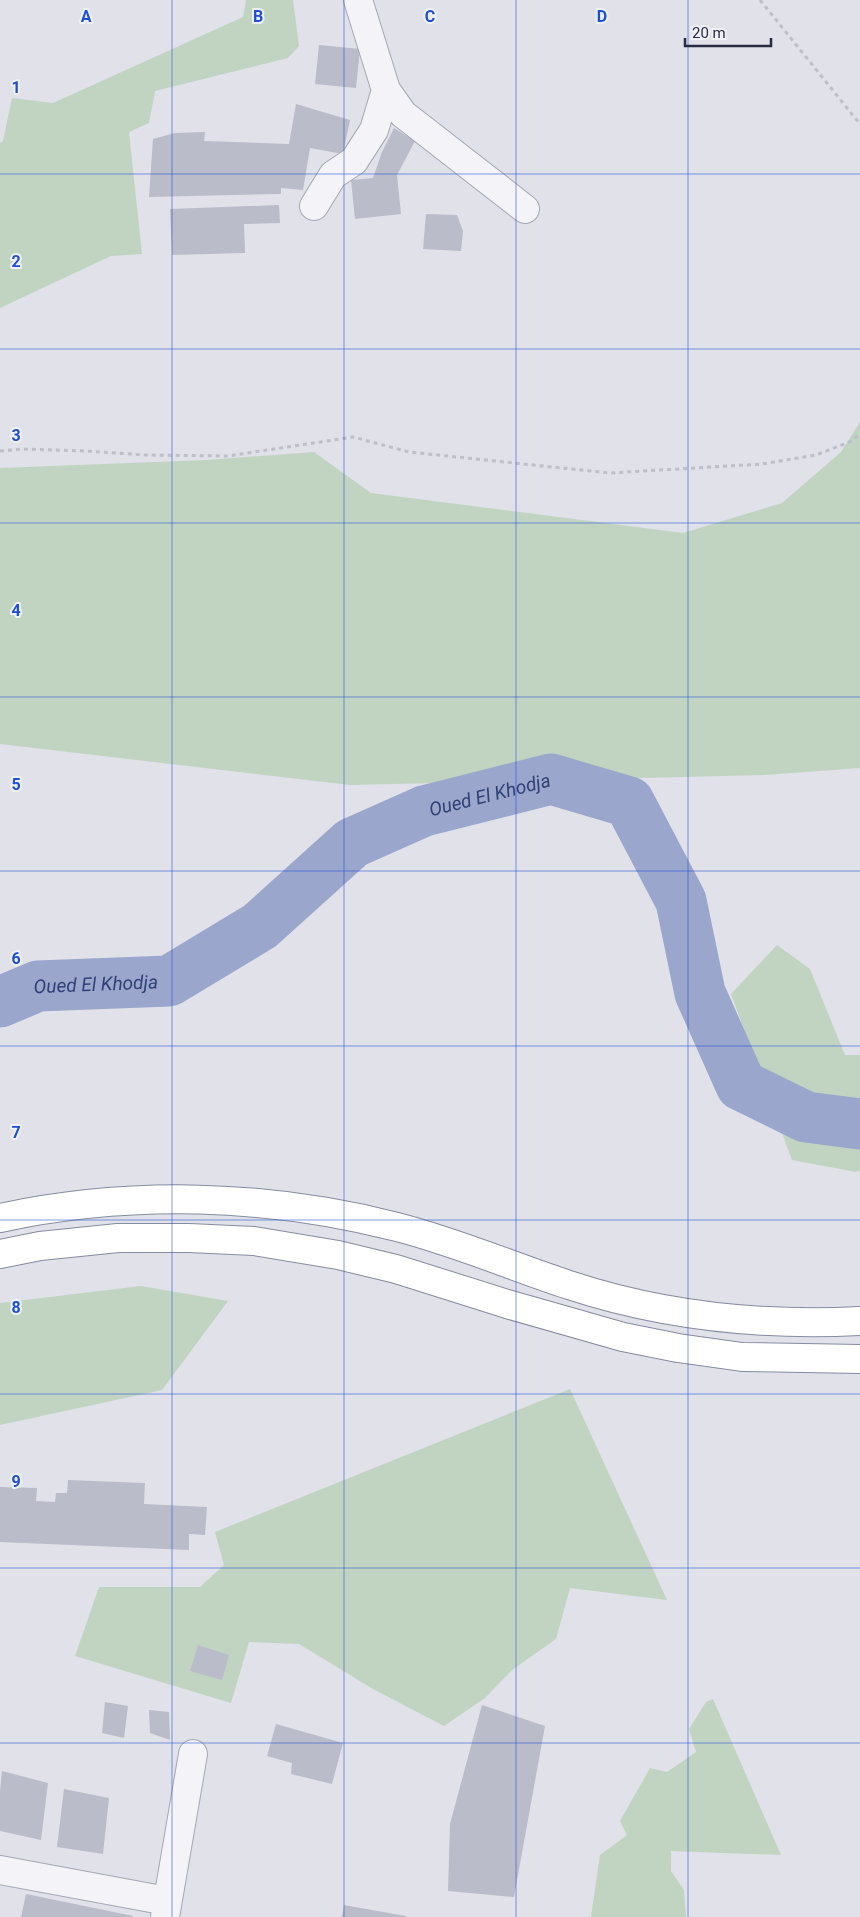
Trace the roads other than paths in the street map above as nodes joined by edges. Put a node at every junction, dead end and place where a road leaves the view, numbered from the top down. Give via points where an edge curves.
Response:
1 (358, 0) edge
2 (386, 90) junction
3 (314, 206) dead end
4 (525, 209) dead end
5 (0, 1218) edge
6 (0, 1254) edge
7 (860, 1322) edge
8 (860, 1359) edge
9 (193, 1754) dead end
10 (0, 1870) edge
11 (166, 1909) edge

1 - 2 street
2 - 3 street via 374,130 354,162 333,175
2 - 4 street via 403,114
5 - 7 highway via 81,1204 137,1199 275,1205 397,1227 460,1245 570,1285 676,1313 796,1323
6 - 8 highway via 40,1246 118,1238 254,1241 396,1269 623,1337 678,1348 742,1357
9 - 11 street
10 - 11 street

